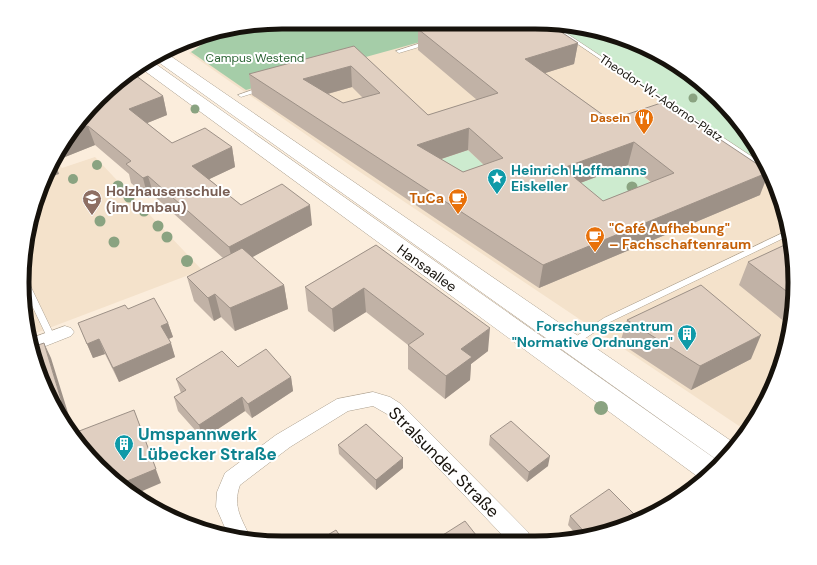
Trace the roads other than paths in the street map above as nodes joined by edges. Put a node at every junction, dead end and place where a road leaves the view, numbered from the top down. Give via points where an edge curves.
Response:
1 (560, 31) edge
2 (436, 41) edge
3 (399, 51) dead end
4 (164, 59) edge
5 (150, 67) edge
6 (267, 87) edge
7 (241, 95) dead end
8 (758, 163) edge
9 (783, 235) edge
10 (29, 290) edge
11 (58, 335) joint
12 (37, 343) edge
13 (562, 350) junction
14 (724, 451) edge
15 (707, 468) edge
16 (237, 532) edge
17 (517, 536) edge

1 - 8 lane, Theodor-W.-Adorno-Platz
2 - 3 lane
4 - 13 main road, Hansaallee
5 - 13 main road, Hansaallee
6 - 7 lane
9 - 13 lane via 606,320
10 - 11 lane
11 - 12 street
13 - 14 main road, Hansaallee
13 - 15 main road, Hansaallee
16 - 17 street, Stralsunder Straße via 226,507 227,492 232,479 283,441 344,404 373,399 384,402 394,409

